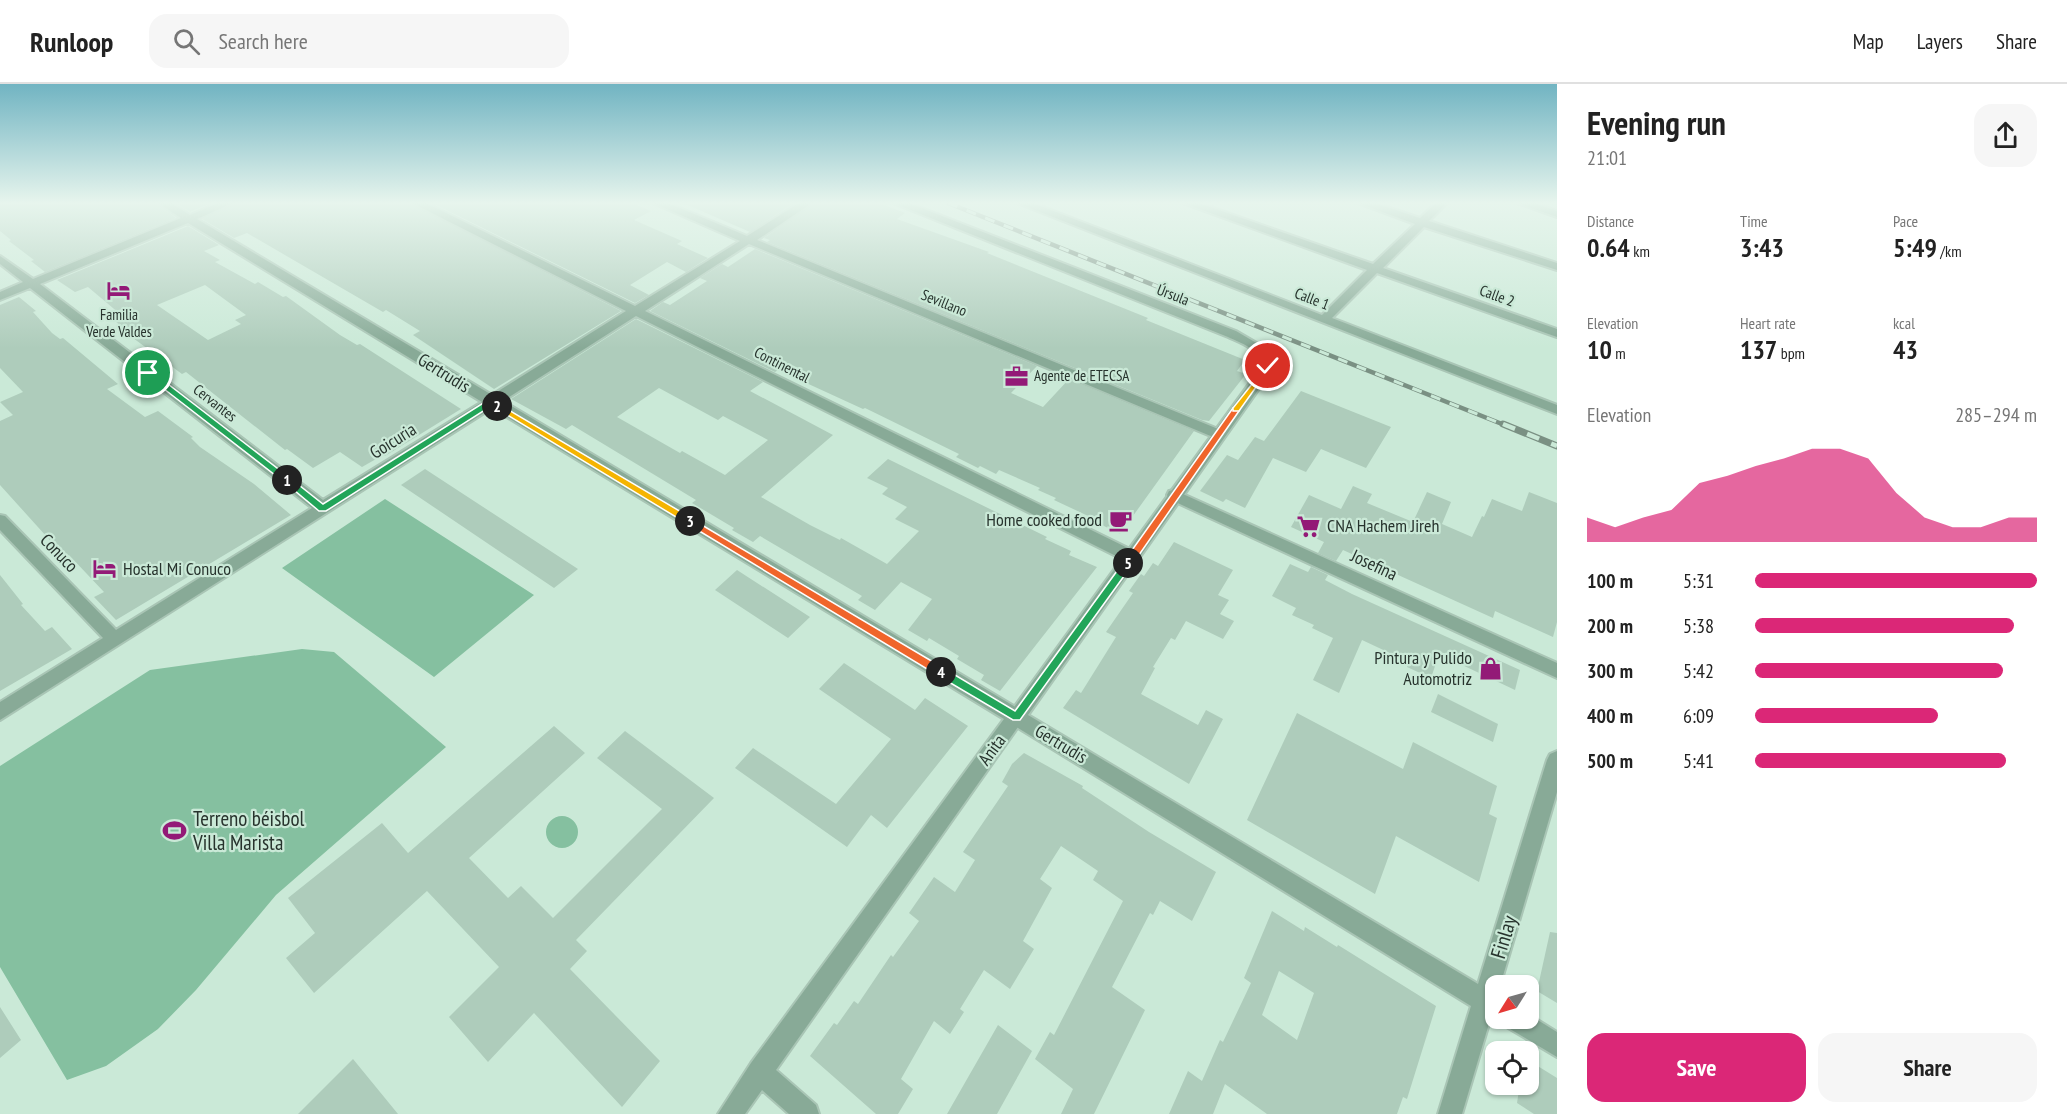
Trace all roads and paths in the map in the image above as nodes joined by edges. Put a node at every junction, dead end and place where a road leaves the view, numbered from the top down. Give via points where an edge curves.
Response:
1 (111, 251) edge
2 (243, 251) edge
3 (513, 251) edge
4 (730, 251) edge
5 (774, 251) edge
6 (1019, 251) edge
7 (1144, 251) edge
8 (1323, 251) edge
9 (1393, 251) edge
10 (1508, 251) edge
11 (0, 259) edge
12 (1557, 267) edge
13 (1375, 269) junction
14 (32, 283) junction
15 (0, 296) edge
16 (636, 311) junction
17 (1323, 320) junction
18 (1557, 333) edge
19 (1266, 354) joint
20 (491, 402) junction
21 (1557, 410) edge
22 (1218, 434) junction
23 (1174, 495) junction
24 (323, 508) junction
25 (0, 520) edge
26 (1132, 557) junction
27 (115, 640) junction
28 (1557, 671) edge
29 (0, 712) edge
30 (1016, 717) junction
31 (1557, 760) edge
32 (1498, 975) edge
33 (1485, 1002) edge
34 (1485, 1019) edge
35 (1531, 1029) edge
36 (1557, 1045) edge
37 (759, 1071) junction
38 (730, 1114) edge
39 (807, 1114) edge
40 (1450, 1114) edge

1 - 14 street
2 - 20 street, Gertrudis
3 - 16 street, Continental
4 - 16 street, Goicuria
5 - 22 street, Sevillano
6 - 19 street, Úrsula via 1232,334
7 - 17 street, Calle 1
8 - 13 street, Calle 2
9 - 13 street
10 - 12 street
11 - 14 street, Cervantes
13 - 17 street
13 - 18 street, Calle 2
14 - 15 street
14 - 24 street, Cervantes
16 - 20 street, Goicuria
16 - 26 street, Continental
17 - 21 street, Calle 1
19 - 22 street, Anita via 1268,366
20 - 24 street, Goicuria
20 - 30 street, Gertrudis
22 - 23 street, Anita
23 - 26 street, Anita
23 - 28 street, Josefina
24 - 27 street, Goicuria
25 - 27 street, Conuco
26 - 30 street, Anita
27 - 29 street, Goicuria
30 - 33 street, Gertrudis
30 - 37 street, Anita
31 - 32 street, Finlay
34 - 40 street, Finlay
35 - 36 street
37 - 38 street, Anita
37 - 39 street

